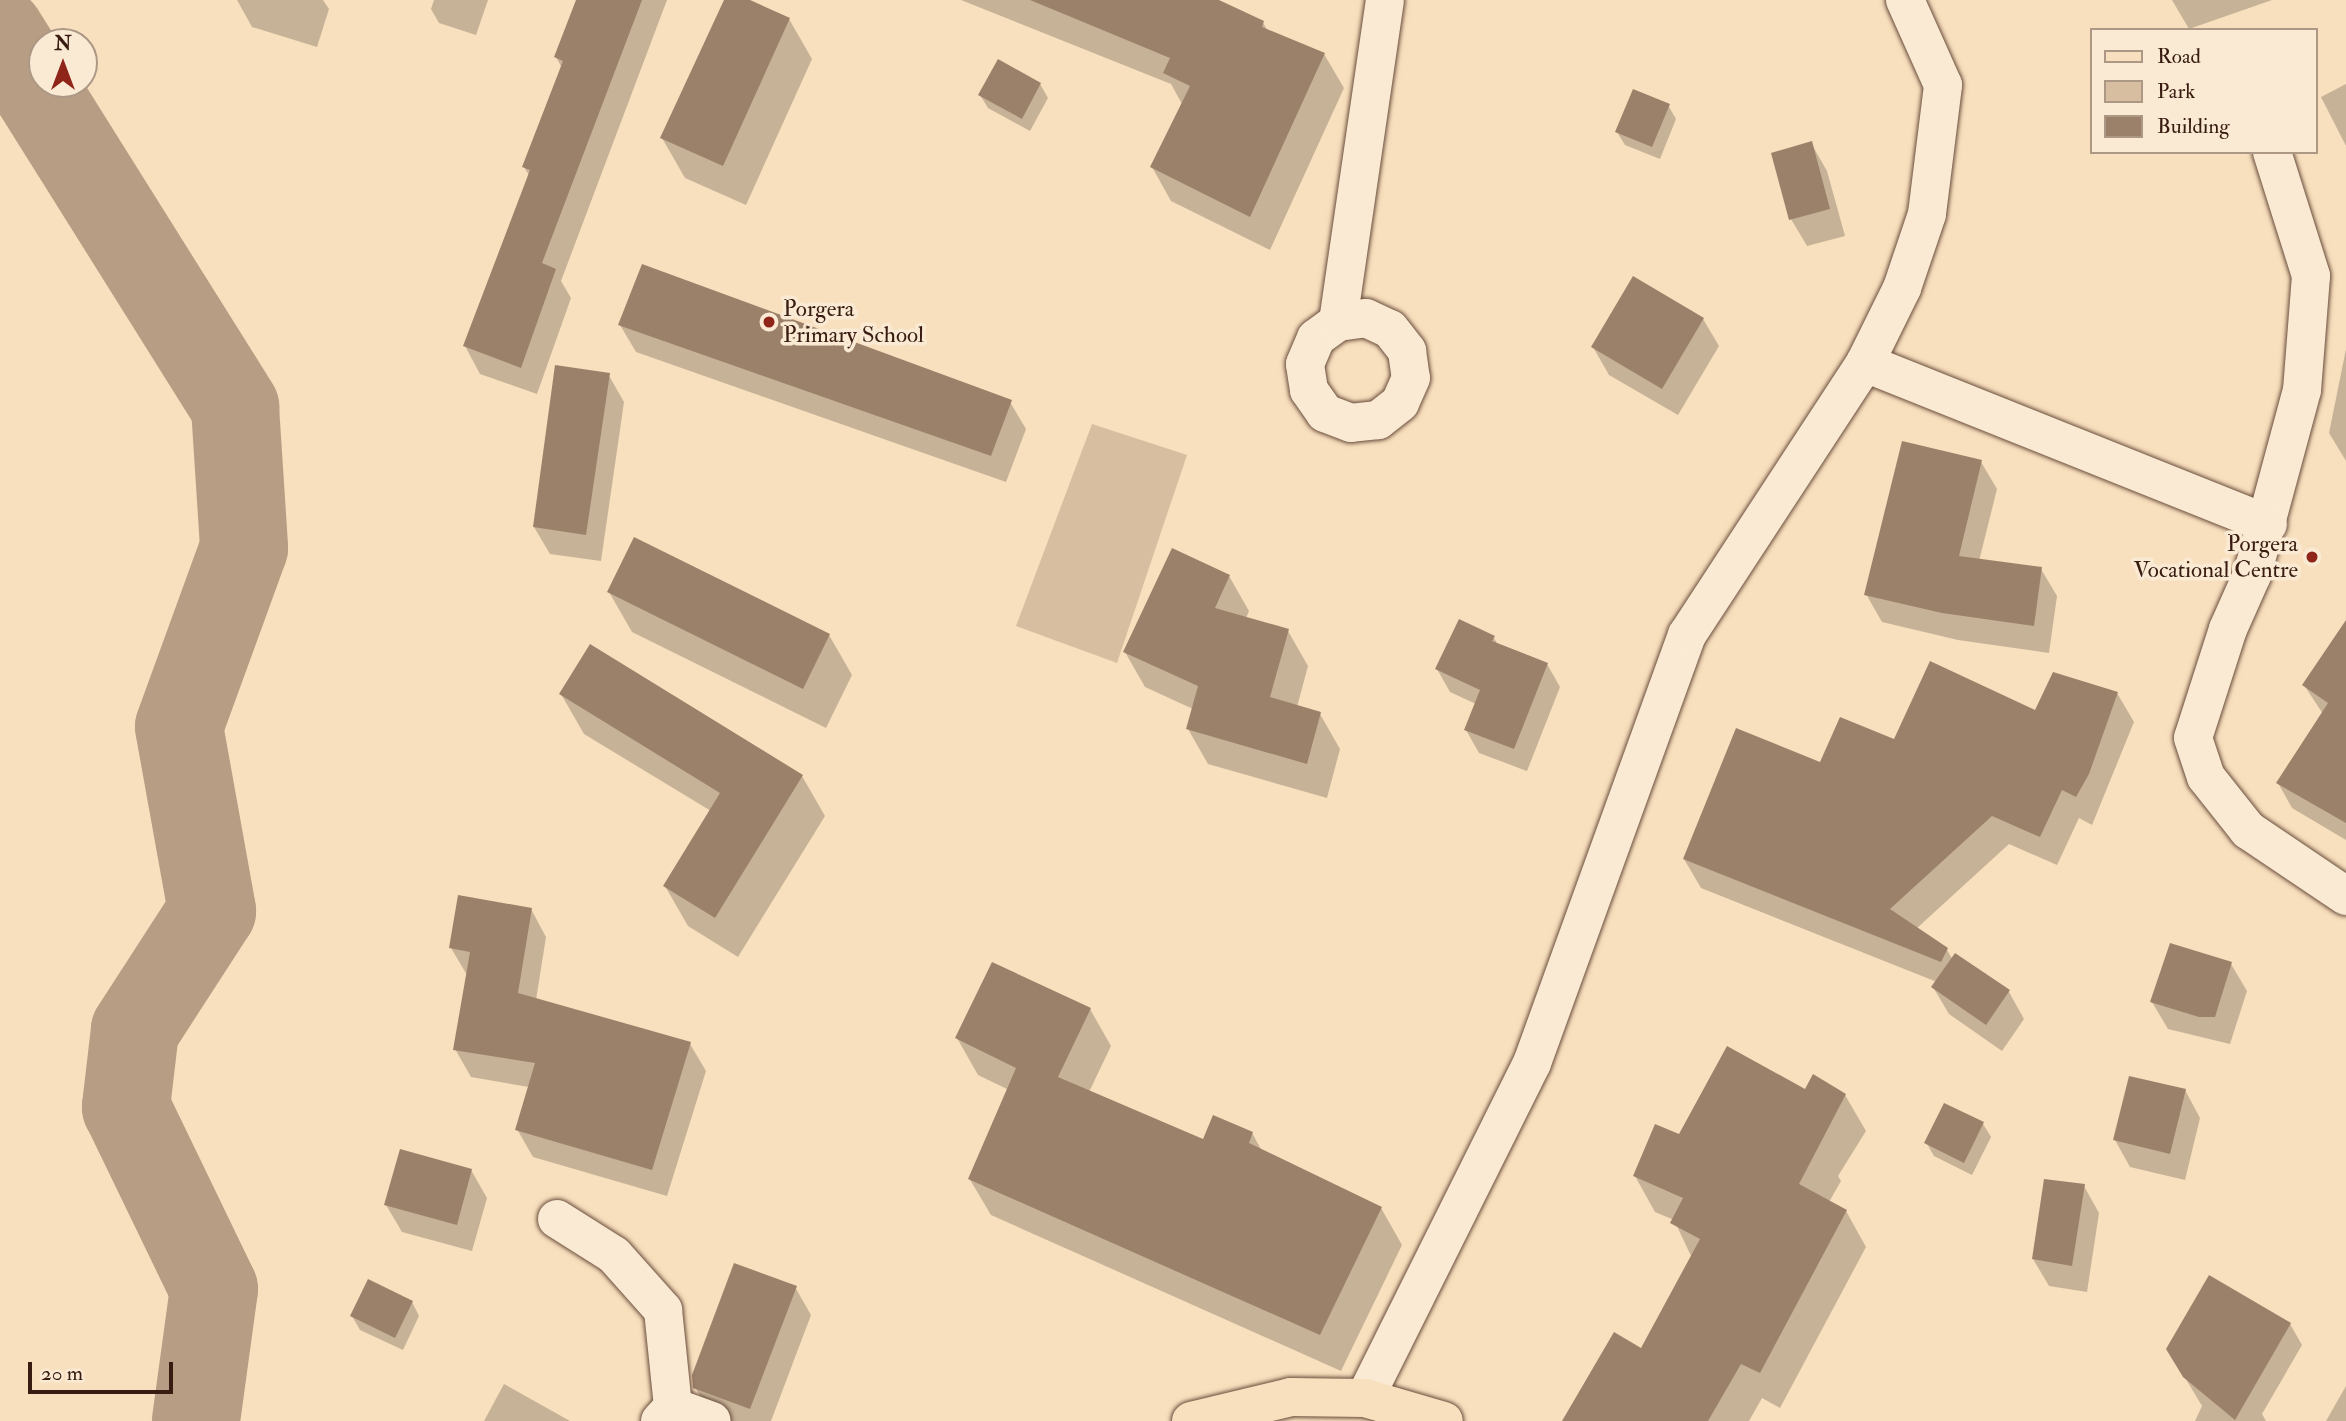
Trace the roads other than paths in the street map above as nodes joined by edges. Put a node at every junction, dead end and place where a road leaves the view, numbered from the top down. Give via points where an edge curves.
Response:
1 (1385, 0) edge
2 (1905, 0) edge
3 (2274, 154) edge
4 (1338, 322) dead end
5 (1865, 363) junction
6 (2268, 524) junction
7 (2346, 897) edge
8 (557, 1219) dead end
9 (1360, 1409) edge
10 (667, 1414) edge
11 (712, 1421) edge
12 (1191, 1421) edge
13 (1444, 1421) edge

1 - 4 street
2 - 5 street via 1943,85 1927,214 1902,288
3 - 6 street via 2311,276 2302,390
5 - 6 street
5 - 9 street via 1687,635 1532,1063
6 - 7 street via 2193,738 2206,777 2248,830
8 - 10 street via 614,1255 663,1310
9 - 12 main road via 1291,1397
9 - 13 main road
10 - 11 street

